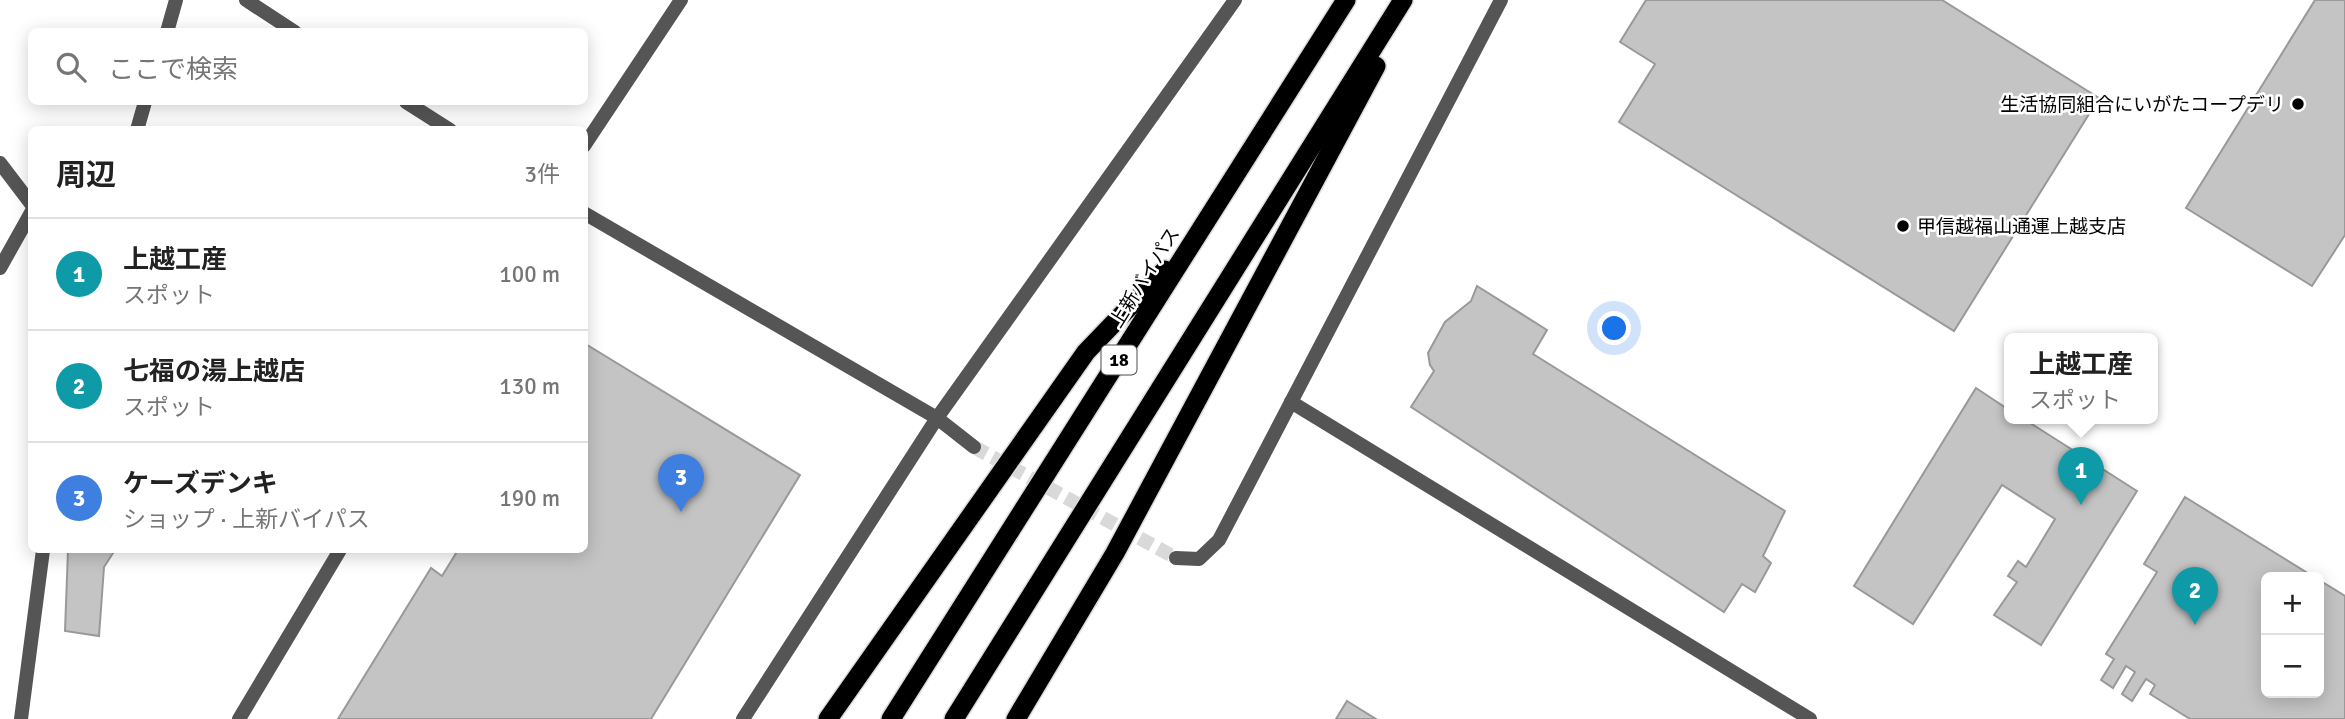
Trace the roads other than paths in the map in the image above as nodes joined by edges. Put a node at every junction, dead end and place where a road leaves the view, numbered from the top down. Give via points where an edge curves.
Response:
1 (176, 0) edge
2 (246, 0) edge
3 (681, 0) edge
4 (1235, 0) edge
5 (1346, 0) edge
6 (1403, 0) edge
7 (1411, 0) edge
8 (1501, 0) edge
9 (168, 28) edge
10 (289, 28) edge
11 (144, 105) edge
12 (411, 105) edge
13 (138, 126) edge
14 (444, 126) edge
15 (588, 140) edge
16 (0, 163) edge
17 (28, 200) edge
18 (588, 215) edge
19 (28, 218) edge
20 (1195, 240) junction
21 (0, 268) edge
22 (1292, 402) junction
23 (937, 418) junction
24 (974, 447) tunnel mouth
25 (43, 553) edge
26 (339, 553) edge
27 (1176, 558) tunnel mouth
28 (21, 719) edge
29 (239, 719) edge
30 (743, 719) edge
31 (828, 719) edge
32 (891, 719) edge
33 (954, 719) edge
34 (1016, 719) edge
35 (1810, 719) edge

1 - 9 street
2 - 10 street
3 - 15 street
4 - 23 street
5 - 20 highway, 上新バイパス / 18
6 - 33 highway, 18
7 - 34 highway via 1115,553
8 - 22 street
11 - 13 street
12 - 14 street
16 - 17 street
18 - 23 street
19 - 21 street
20 - 31 highway via 1086,352
20 - 32 highway, 上新バイパス / 18
22 - 27 street via 1219,540 1199,559
22 - 35 street
23 - 24 street
23 - 30 street
25 - 28 street
26 - 29 street

